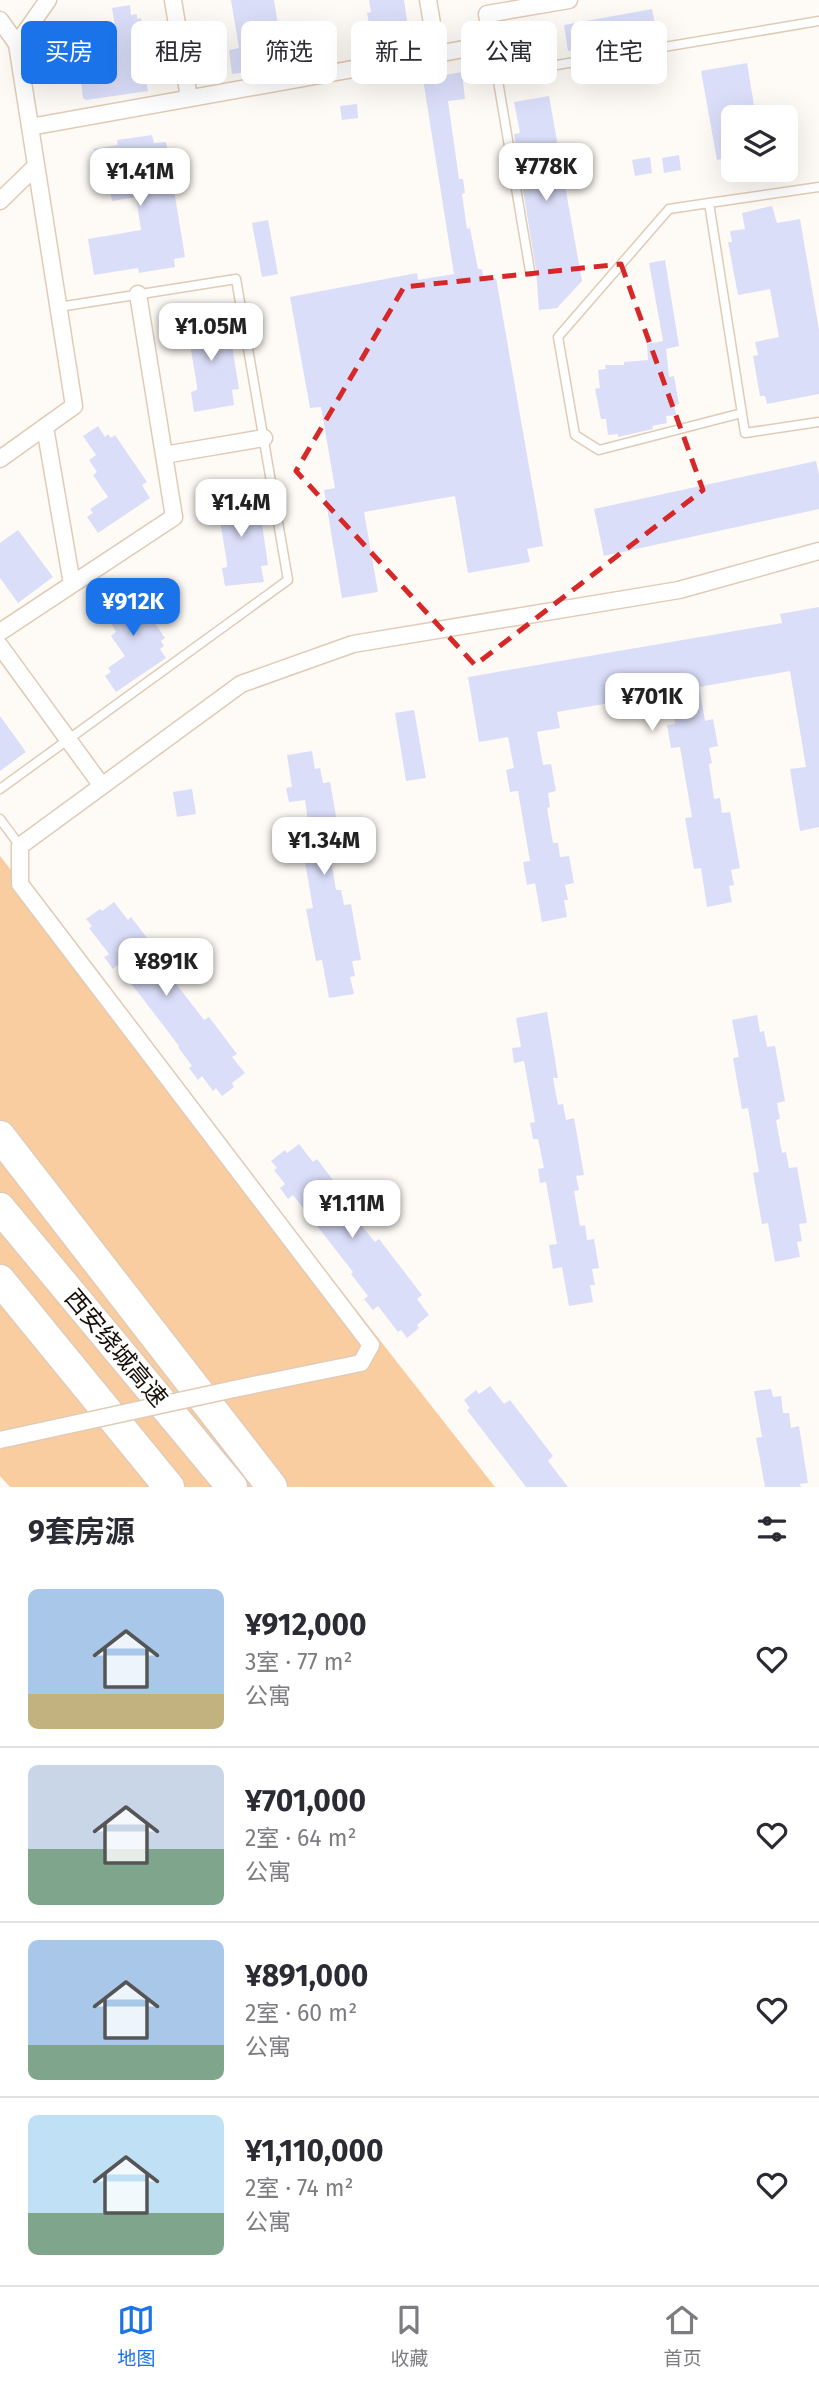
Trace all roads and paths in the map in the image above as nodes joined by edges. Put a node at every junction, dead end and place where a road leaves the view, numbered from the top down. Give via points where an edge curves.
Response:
1 (48, 0) edge
2 (173, 0) edge
3 (428, 0) edge
4 (569, 0) edge
5 (0, 20) edge
6 (432, 21) edge
7 (819, 21) edge
8 (17, 44) junction
9 (447, 52) edge
10 (351, 69) edge
11 (189, 98) junction
12 (30, 127) junction
13 (36, 166) junction
14 (819, 187) edge
15 (0, 201) edge
16 (709, 203) junction
17 (530, 271) dead end
18 (138, 294) junction
19 (58, 307) junction
20 (742, 413) junction
21 (819, 422) edge
22 (45, 427) junction
23 (264, 438) junction
24 (164, 455) junction
25 (0, 459) edge
26 (819, 551) edge
27 (72, 584) junction
28 (0, 632) edge
29 (0, 646) edge
30 (69, 741) junction
31 (102, 786) junction
32 (0, 789) edge
33 (0, 819) edge
34 (20, 846) junction
35 (0, 1136) edge
36 (0, 1208) edge
37 (0, 1280) edge
38 (0, 1296) edge
39 (97, 1399) junction
40 (0, 1440) edge
41 (169, 1487) edge
42 (232, 1487) edge
43 (272, 1487) edge

1 - 8 street
2 - 11 street
3 - 6 street
4 - 9 street via 487,14 492,44
5 - 8 street
7 - 17 lane via 497,75
8 - 12 street
10 - 11 street
11 - 12 street
12 - 13 street
13 - 15 street
13 - 19 street
14 - 16 lane
16 - 20 lane
16 - 20 lane via 669,209 558,337 575,435 599,450
18 - 19 lane
18 - 23 lane via 236,279
18 - 24 street
19 - 22 street via 74,406
20 - 21 lane via 745,433
22 - 25 street
22 - 27 street
23 - 24 street
23 - 30 lane via 288,580
24 - 27 street via 174,517
26 - 31 street via 679,590 353,644 242,684
27 - 28 street
29 - 30 street
30 - 31 street
30 - 32 lane
31 - 34 street
33 - 34 lane
34 - 40 street, bridge via 20,884 371,1345 361,1363
35 - 43 highway
36 - 42 highway, 西安绕城高速
37 - 39 highway, 西安绕城高速
38 - 39 highway
39 - 41 highway, 西安绕城高速

